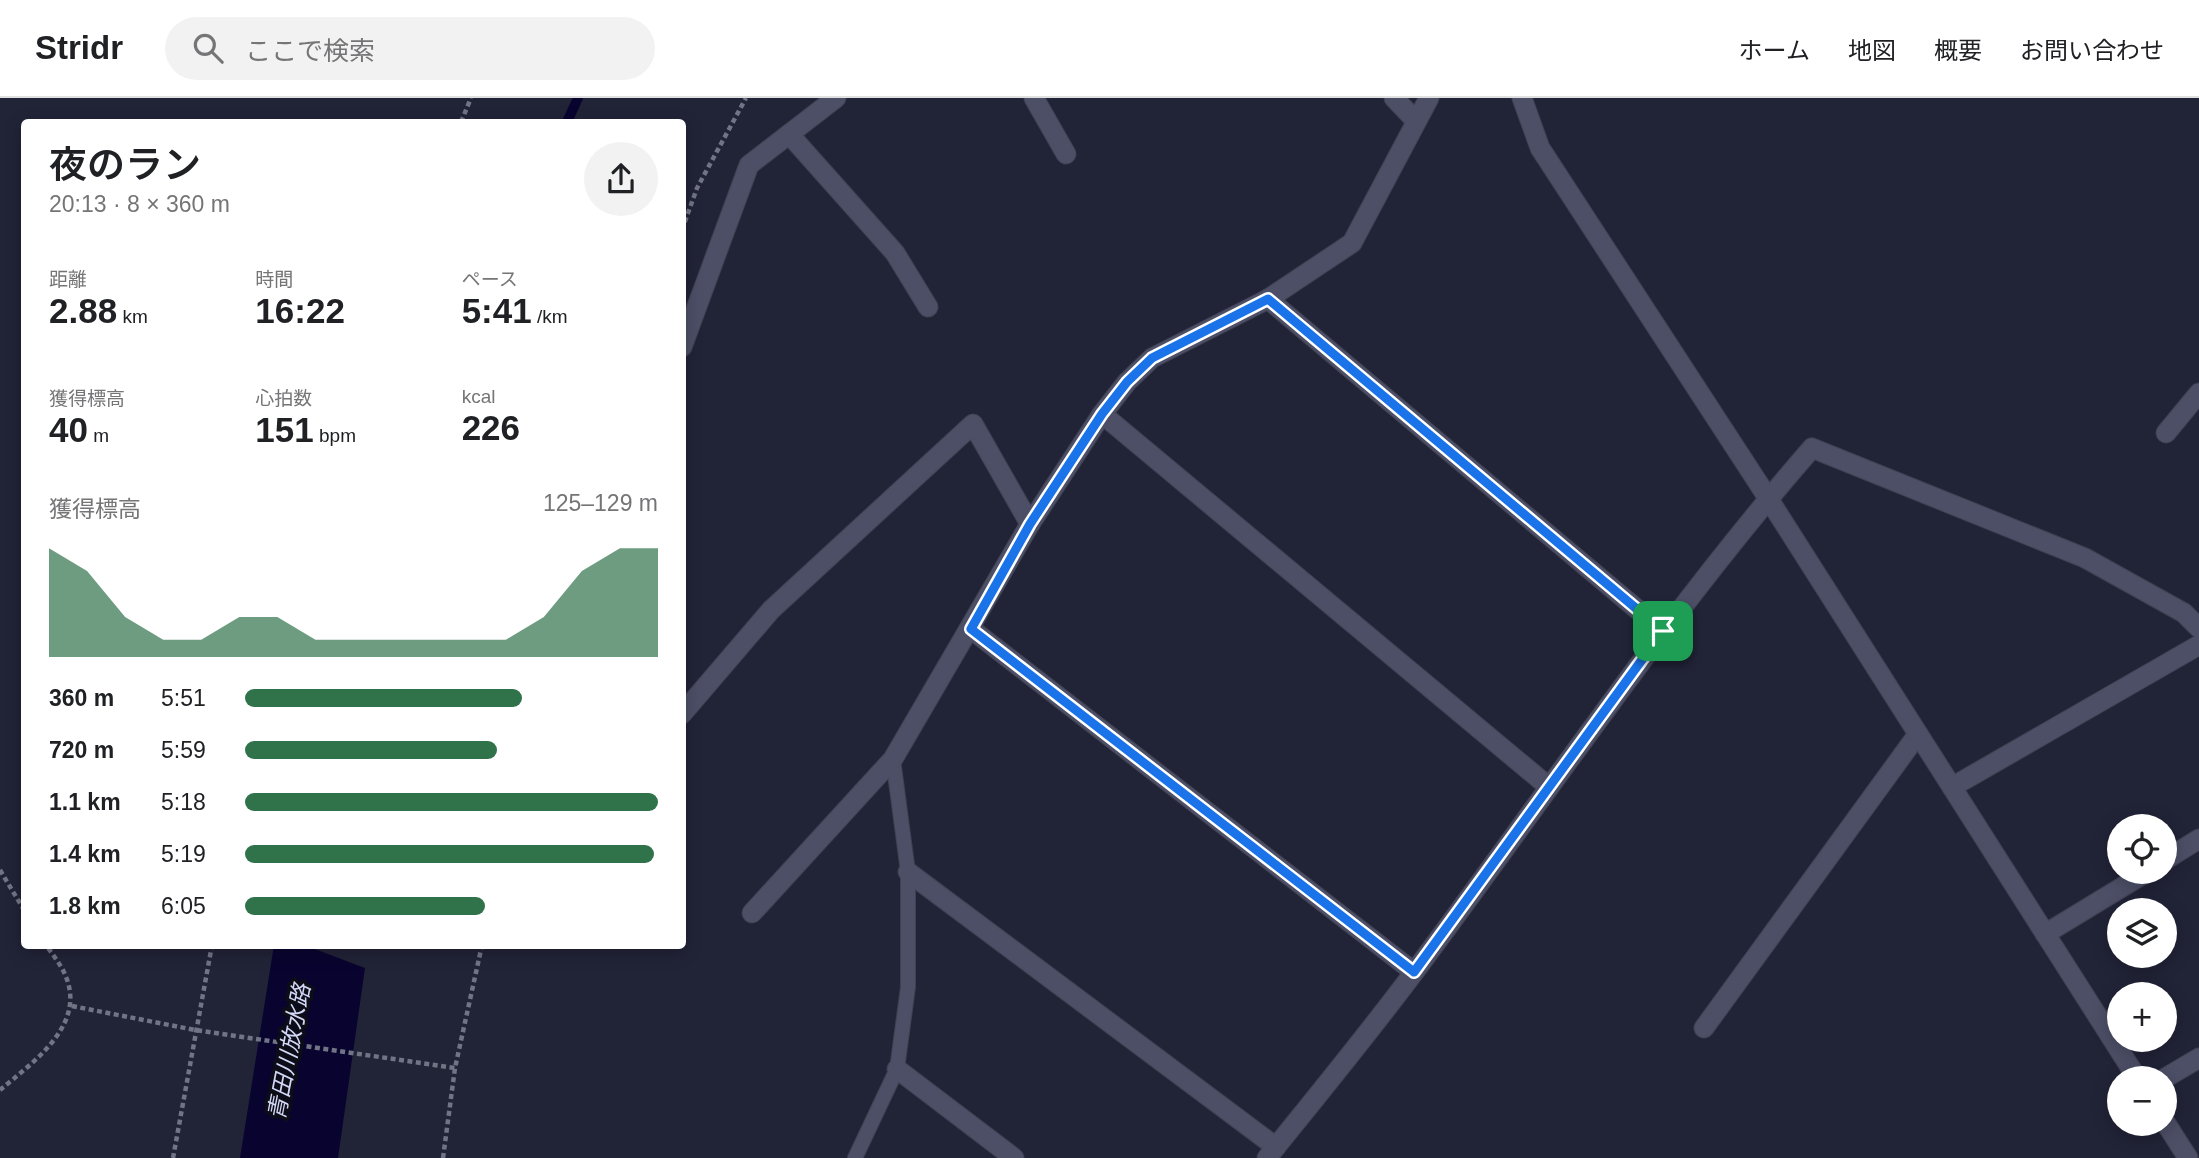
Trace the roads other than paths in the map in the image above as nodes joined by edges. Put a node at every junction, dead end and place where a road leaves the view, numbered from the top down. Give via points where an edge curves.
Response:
1 (836, 98) edge
2 (1034, 98) edge
3 (1394, 98) edge
4 (1429, 98) edge
5 (1522, 98) edge
6 (1416, 121) junction
7 (789, 134) junction
8 (1066, 154) dead end
9 (1268, 299) junction
10 (928, 307) dead end
11 (686, 335) edge
12 (2199, 393) edge
13 (1102, 414) junction
14 (2166, 433) dead end
15 (1768, 498) junction
16 (1030, 524) junction
17 (2199, 628) edge
18 (971, 629) junction
19 (1663, 631) junction
20 (2199, 645) edge
21 (686, 708) edge
22 (1918, 734) junction
23 (892, 759) junction
24 (1549, 787) junction
25 (1952, 787) junction
26 (2199, 839) edge
27 (2177, 853) edge
28 (908, 872) junction
29 (2127, 884) edge
30 (752, 913) dead end
31 (2045, 934) junction
32 (1414, 972) junction
33 (1704, 1028) dead end
34 (2199, 1058) edge
35 (2129, 1066) edge
36 (897, 1069) junction
37 (2177, 1072) edge
38 (2174, 1136) edge
39 (1272, 1153) edge
40 (855, 1158) edge
41 (1014, 1158) edge
42 (2188, 1158) edge

1 - 7 street
2 - 8 street
3 - 6 street
4 - 6 street
5 - 15 street via 1540,148
6 - 9 street via 1352,243
7 - 10 street via 895,253
7 - 11 street via 749,165
9 - 13 street via 1152,358
9 - 19 street
12 - 14 street
13 - 16 street
13 - 24 street
15 - 17 street via 1812,448 2085,558 2184,613
15 - 19 street
15 - 22 street
16 - 18 street
16 - 21 street via 973,424 771,610
18 - 23 street
18 - 32 street
19 - 24 street
20 - 25 street
22 - 25 street
22 - 33 street
23 - 28 lane
23 - 30 street
24 - 32 street
25 - 31 street
26 - 27 street
28 - 36 lane via 908,986
28 - 39 street
29 - 31 street
31 - 35 street
32 - 39 street
34 - 37 street
36 - 40 lane
36 - 41 street
38 - 42 street

